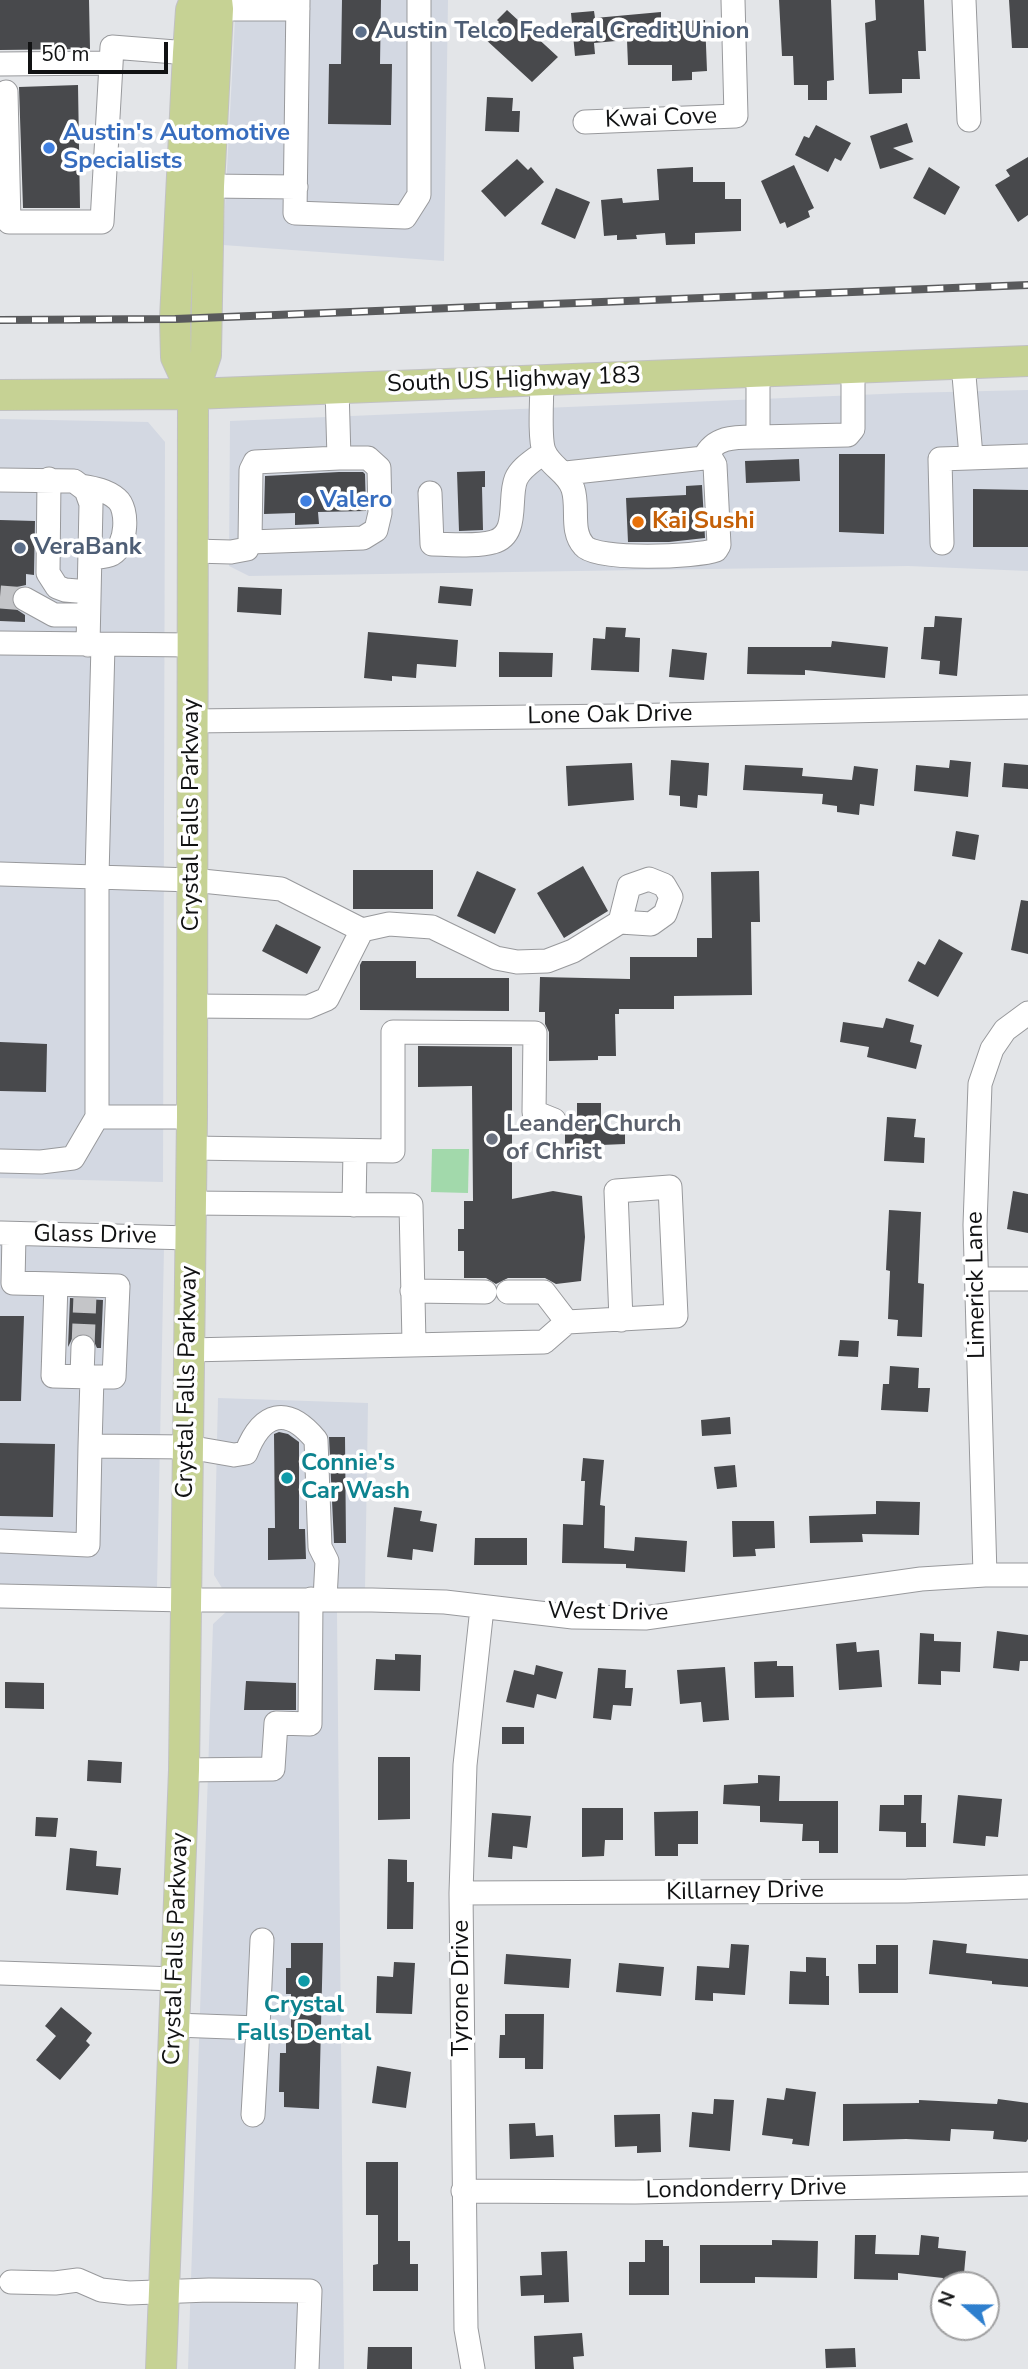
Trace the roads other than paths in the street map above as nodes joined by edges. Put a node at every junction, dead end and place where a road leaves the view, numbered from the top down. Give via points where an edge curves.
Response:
1 (419, 0) edge
2 (733, 0) edge
3 (964, 0) edge
4 (210, 3) edge
5 (298, 5) edge
6 (188, 53) junction
7 (111, 63) junction
8 (0, 64) edge
9 (6, 92) dead end
10 (969, 120) dead end
11 (585, 122) dead end
12 (209, 186) junction
13 (296, 187) junction
14 (1028, 361) edge
15 (963, 364) junction
16 (853, 369) junction
17 (758, 371) junction
18 (542, 380) junction
19 (337, 388) junction
20 (193, 394) junction
21 (0, 395) edge
22 (758, 437) junction
23 (544, 452) junction
24 (971, 456) junction
25 (1028, 456) edge
26 (339, 458) junction
27 (709, 462) junction
28 (566, 473) junction
29 (49, 479) junction
30 (0, 480) edge
31 (80, 486) junction
32 (430, 493) dead end
33 (250, 542) junction
34 (942, 543) dead end
35 (194, 551) junction
36 (90, 558) junction
37 (89, 592) junction
38 (25, 598) tunnel mouth
39 (88, 615) junction
40 (0, 643) edge
41 (95, 645) junction
42 (192, 645) junction
43 (1028, 707) edge
44 (192, 721) junction
45 (0, 874) edge
46 (97, 876) junction
47 (192, 880) junction
48 (620, 922) dead end
49 (362, 930) junction
50 (192, 1006) junction
51 (1028, 1013) edge
52 (97, 1117) junction
53 (192, 1117) junction
54 (554, 1120) dead end
55 (191, 1148) junction
56 (355, 1151) junction
57 (0, 1161) edge
58 (190, 1203) junction
59 (354, 1205) junction
60 (7, 1234) edge
61 (190, 1238) junction
62 (976, 1279) junction
63 (1028, 1279) edge
64 (56, 1284) junction
65 (412, 1291) junction
66 (621, 1320) junction
67 (567, 1322) junction
68 (414, 1343) junction
69 (83, 1348) tunnel mouth
70 (189, 1350) junction
71 (87, 1377) junction
72 (90, 1446) junction
73 (188, 1447) junction
74 (0, 1541) edge
75 (985, 1575) junction
76 (1028, 1575) edge
77 (0, 1596) edge
78 (318, 1599) junction
79 (186, 1600) junction
80 (482, 1608) junction
81 (184, 1770) junction
82 (1028, 1887) edge
83 (461, 1893) junction
84 (262, 1940) dead end
85 (0, 1973) edge
86 (176, 1979) junction
87 (175, 2025) junction
88 (258, 2028) junction
89 (253, 2115) dead end
90 (1028, 2184) edge
91 (463, 2191) junction
92 (11, 2282) dead end
93 (164, 2290) junction
94 (161, 2369) edge
95 (307, 2369) edge
96 (473, 2369) edge

1 - 13 street via 419,195 405,217 295,213
2 - 11 street, Kwai Cove via 736,116
3 - 10 street
4 - 5 street
4 - 6 main road via 191,10
4 - 12 main road
5 - 13 street
6 - 7 street via 112,47
6 - 20 main road via 175,319 176,357
7 - 8 street
7 - 9 street via 102,222 9,222
12 - 13 street
12 - 20 main road via 206,355
14 - 15 main road, South US Highway 183
15 - 16 main road, South US Highway 183
15 - 24 street
16 - 17 main road, South US Highway 183
16 - 22 street via 851,433
17 - 18 main road, South US Highway 183
17 - 22 street
18 - 19 main road, South US Highway 183
18 - 23 street
19 - 20 main road, South US Highway 183
19 - 26 street
20 - 21 main road, South US Highway 183
20 - 35 main road, Crystal Falls Parkway
22 - 27 street via 719,441 709,448
23 - 28 street
23 - 32 street via 516,479 509,528 492,542 432,544
24 - 25 street
24 - 34 street via 940,459
26 - 33 street via 255,462
26 - 33 street via 368,458 379,468 376,530 363,538
27 - 28 street
27 - 28 street via 716,550 621,557 591,553 578,538 574,491
29 - 30 street
29 - 31 street via 74,481
29 - 37 street via 48,573 57,587
31 - 36 street via 91,504
31 - 36 street via 108,493 123,507 119,548
33 - 35 street via 242,551
35 - 42 main road, Crystal Falls Parkway
36 - 37 street
37 - 39 street
38 - 39 street via 54,615
39 - 41 street
40 - 41 street
41 - 42 street
41 - 46 street
42 - 44 main road, Crystal Falls Parkway
43 - 44 street, Lone Oak Drive
44 - 47 main road, Crystal Falls Parkway
45 - 46 street
46 - 47 street
46 - 52 street
47 - 49 street via 281,889
47 - 50 main road, Crystal Falls Parkway
48 - 49 street via 573,951 547,961 517,962 496,958 432,927 389,924
49 - 50 street via 327,999 308,1007
50 - 53 main road, Crystal Falls Parkway
51 - 62 street, Limerick Lane via 1005,1030 979,1084
52 - 53 street
52 - 57 street via 73,1158
53 - 55 main road, Crystal Falls Parkway
54 - 56 street via 534,1112 534,1033 393,1032 393,1152
55 - 56 street
55 - 58 main road, Crystal Falls Parkway
56 - 59 street
58 - 59 street
58 - 61 main road, Crystal Falls Parkway
59 - 65 street via 411,1205
60 - 61 street, Glass Drive
60 - 64 street via 13,1283
61 - 70 main road, Crystal Falls Parkway
62 - 63 street
62 - 75 street, Limerick Lane
64 - 71 street via 53,1376
64 - 71 street via 86,1290 118,1286 114,1377
65 - 67 street via 544,1292
65 - 68 street
66 - 66 street via 676,1316 670,1187 616,1191
66 - 67 street
67 - 68 street via 544,1342
68 - 70 street
69 - 71 street
70 - 73 main road, Crystal Falls Parkway
71 - 72 street
72 - 73 street
72 - 74 street via 88,1545
73 - 78 street via 246,1453 257,1429 267,1421 287,1419 296,1420 316,1440 320,1547 327,1561
73 - 79 main road, Crystal Falls Parkway
75 - 76 street, West Drive
75 - 80 street, West Drive via 921,1579 645,1618
77 - 79 street, West Drive
78 - 79 street, West Drive
78 - 80 street, West Drive via 444,1602
78 - 81 street via 310,1724 275,1723 273,1769
79 - 81 main road, Crystal Falls Parkway
80 - 83 street, Tyrone Drive via 465,1765
81 - 86 main road, Crystal Falls Parkway
82 - 83 street, Killarney Drive
83 - 91 street, Tyrone Drive
84 - 88 street
85 - 86 street
86 - 87 main road, Crystal Falls Parkway
87 - 88 street
87 - 93 main road, Crystal Falls Parkway
88 - 89 street
90 - 91 street, Londonderry Drive
91 - 96 street, Tyrone Drive via 466,2329
92 - 93 street via 78,2280 101,2290
93 - 94 main road, Crystal Falls Parkway
93 - 95 street via 310,2291

